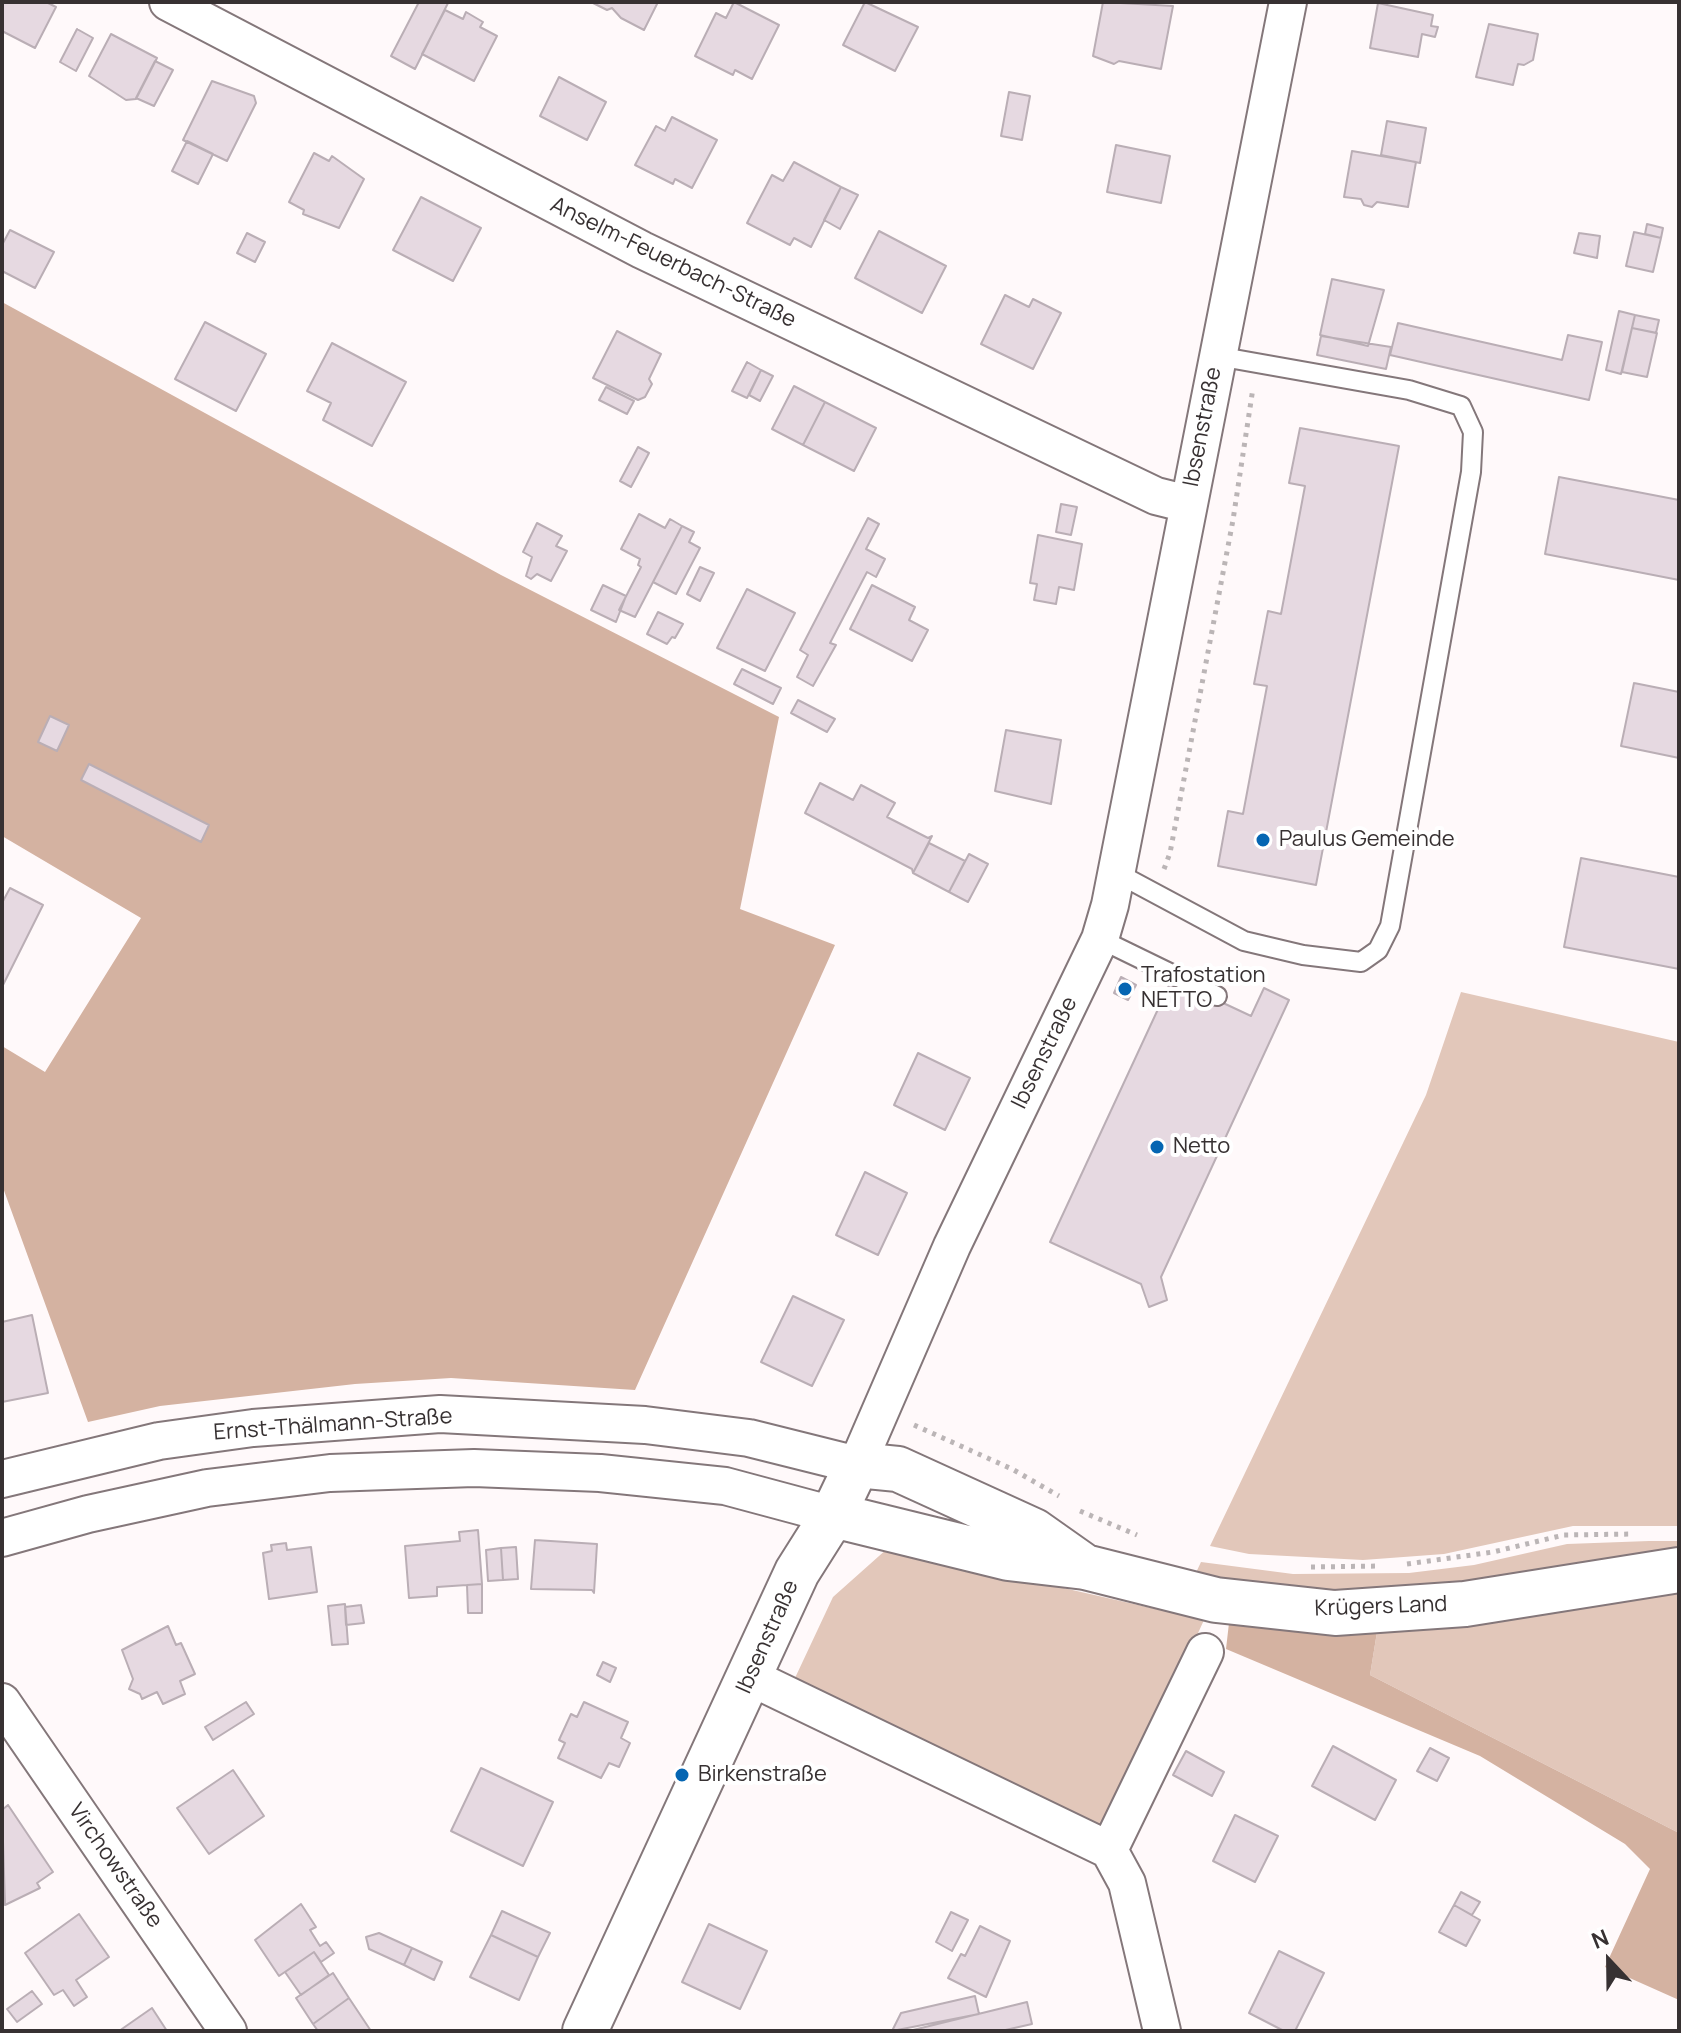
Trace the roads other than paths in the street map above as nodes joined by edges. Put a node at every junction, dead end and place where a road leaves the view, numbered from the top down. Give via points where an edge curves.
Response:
1 (168, 2) edge
2 (1288, 2) edge
3 (1217, 356) junction
4 (1188, 504) junction
5 (1117, 873) junction
6 (1100, 939) junction
7 (1217, 996) dead end
8 (857, 1465) junction
9 (2, 1479) edge
10 (833, 1515) junction
11 (2, 1538) edge
12 (1085, 1567) junction
13 (1679, 1570) edge
14 (1205, 1652) dead end
15 (750, 1677) junction
16 (2, 1702) edge
17 (1109, 1850) junction
18 (228, 2031) edge
19 (585, 2031) edge
20 (1162, 2031) edge

1 - 4 street, Anselm-Feuerbach-Straße via 642,250 1156,496
2 - 3 street, Ibsenstraße
3 - 4 street, Ibsenstraße
3 - 5 lane via 1409,390 1461,406 1473,432 1471,472 1390,926 1378,950 1361,962 1303,955 1244,941
4 - 5 street, Ibsenstraße
5 - 6 street, Ibsenstraße
6 - 7 lane
6 - 8 street, Ibsenstraße via 952,1246
8 - 9 street, Ernst-Thälmann-Straße via 749,1438 645,1425 440,1414 159,1441
8 - 10 street, Ibsenstraße
8 - 12 street, Krügers Land via 898,1469 1034,1531
10 - 11 street via 725,1486 600,1473 474,1468 330,1473 207,1488
10 - 12 street, Krügers Land via 1008,1558
10 - 15 street, Ibsenstraße via 797,1572
12 - 13 street, Krügers Land via 1216,1600 1335,1613 1465,1604
14 - 17 street
15 - 17 street
15 - 19 street, Ibsenstraße
16 - 18 street, Virchowstraße
17 - 20 street via 1127,1883

